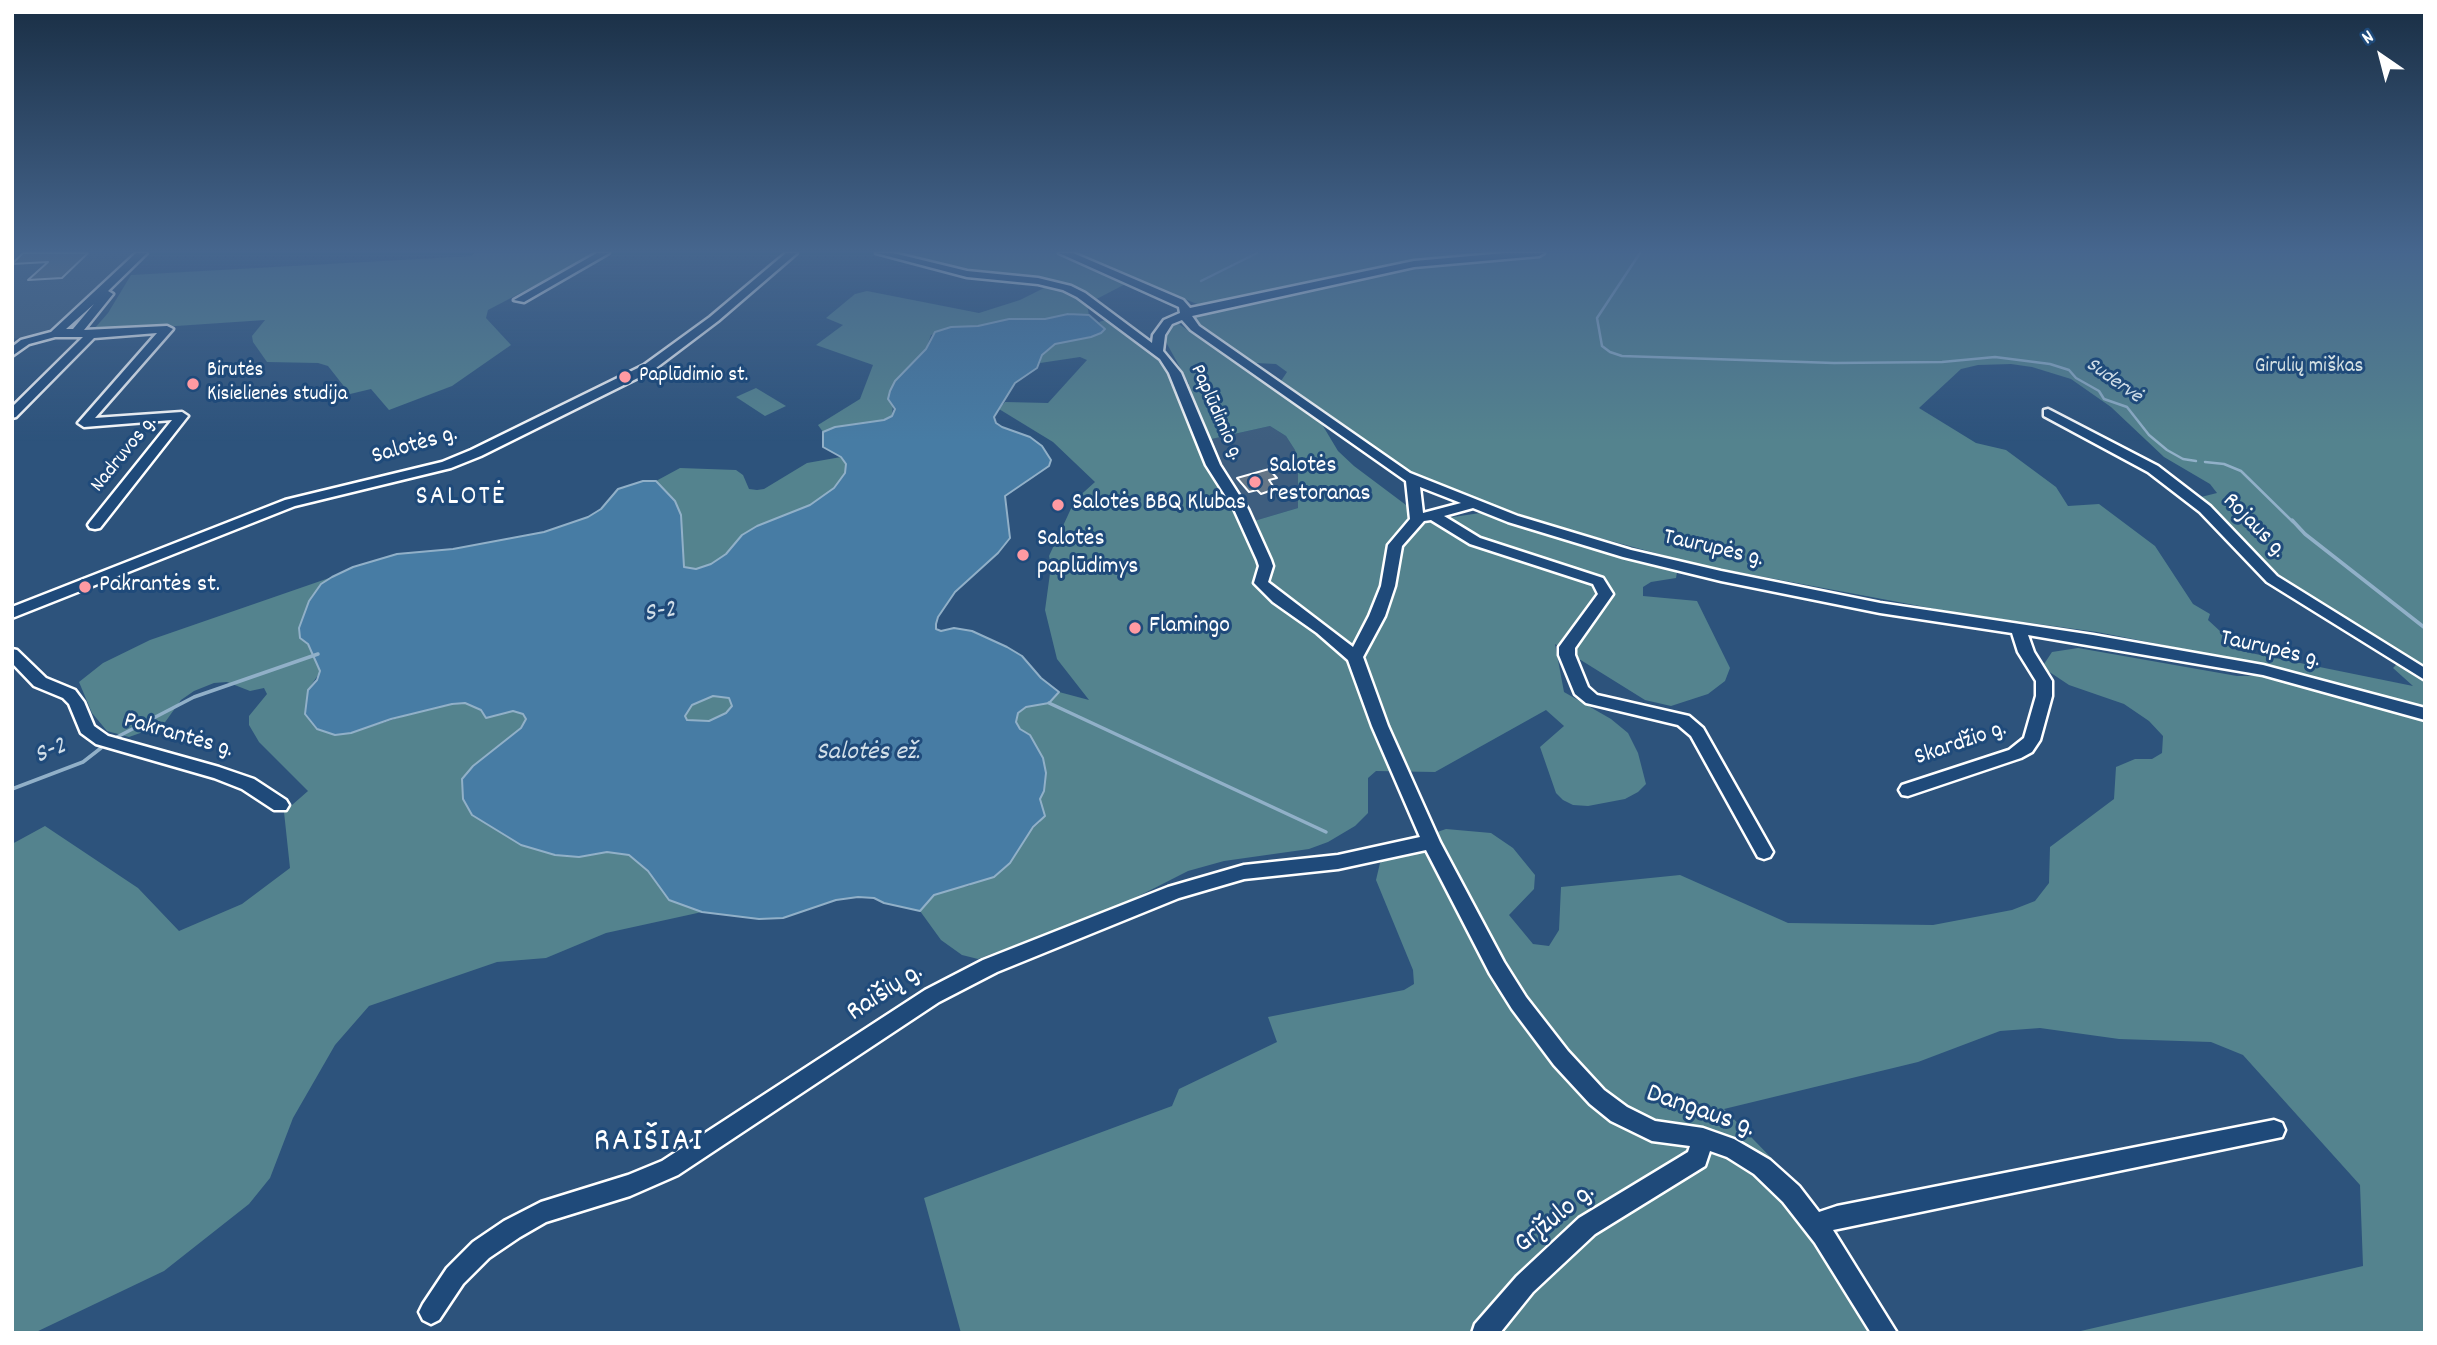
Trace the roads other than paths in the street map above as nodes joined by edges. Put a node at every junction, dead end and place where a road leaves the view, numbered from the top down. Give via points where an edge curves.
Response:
1 (75, 316) edge
2 (90, 316) edge
3 (718, 316) edge
4 (1109, 316) edge
5 (1182, 316) edge
6 (1186, 316) edge
7 (76, 332) junction
8 (55, 334) junction
9 (91, 335) junction
10 (1157, 351) junction
11 (12, 353) edge
12 (2048, 413) dead end
13 (12, 414) edge
14 (1413, 480) junction
15 (1472, 504) junction
16 (1424, 517) junction
17 (94, 525) dead end
18 (1545, 547) junction
19 (12, 613) edge
20 (2018, 628) junction
21 (12, 654) edge
22 (1355, 657) junction
23 (2425, 675) edge
24 (2425, 714) edge
25 (1908, 790) dead end
26 (280, 804) dead end
27 (1431, 842) junction
28 (1763, 852) dead end
29 (2274, 1130) dead end
30 (1703, 1138) junction
31 (1815, 1225) junction
32 (431, 1312) dead end
33 (1484, 1333) edge
34 (1885, 1333) edge

1 - 8 street
2 - 7 street
3 - 19 street, Salotės g. via 648,368 476,453 446,465 290,503
4 - 10 street, Paplūdimio g.
5 - 10 street via 1168,322 1159,335
6 - 14 street, Taurupės g. via 1195,328
7 - 8 street
7 - 9 street
8 - 11 street via 30,340
9 - 13 street
9 - 17 street, Nadruvos g. via 167,330 84,423 183,416
10 - 22 street, Paplūdimio g. via 1175,373 1213,465 1253,535 1266,566 1261,583
12 - 23 street, Rojaus g. via 2153,470 2205,509 2272,579
14 - 15 street, Taurupės g.
14 - 16 street
15 - 16 street
15 - 18 street, Taurupės g.
16 - 18 street via 1475,541
16 - 22 street via 1395,544 1388,586
18 - 20 street, Taurupės g. via 1659,561 1844,601
18 - 28 street via 1598,581 1606,594 1567,647 1581,690 1592,699 1683,720 1696,732
20 - 24 street, Taurupės g. via 2263,670
20 - 25 street, Skardžio g. via 2044,681 2032,740 2015,754
21 - 26 street, Pakrantės g. via 40,682 69,694 87,729 102,740 219,773
22 - 27 street, Dangaus g.
27 - 30 street, Dangaus g. via 1497,968 1561,1058 1619,1114 1652,1131
27 - 32 street, Raišių g. via 1338,862 1244,872 1175,892 990,966 932,996 670,1168 541,1213 512,1229 481,1250 455,1276
29 - 31 street
30 - 31 street, Dangaus g. via 1734,1149 1762,1167
30 - 33 street, Grįžulo g. via 1697,1159 1587,1226 1525,1284
31 - 34 street, Dangaus g.

